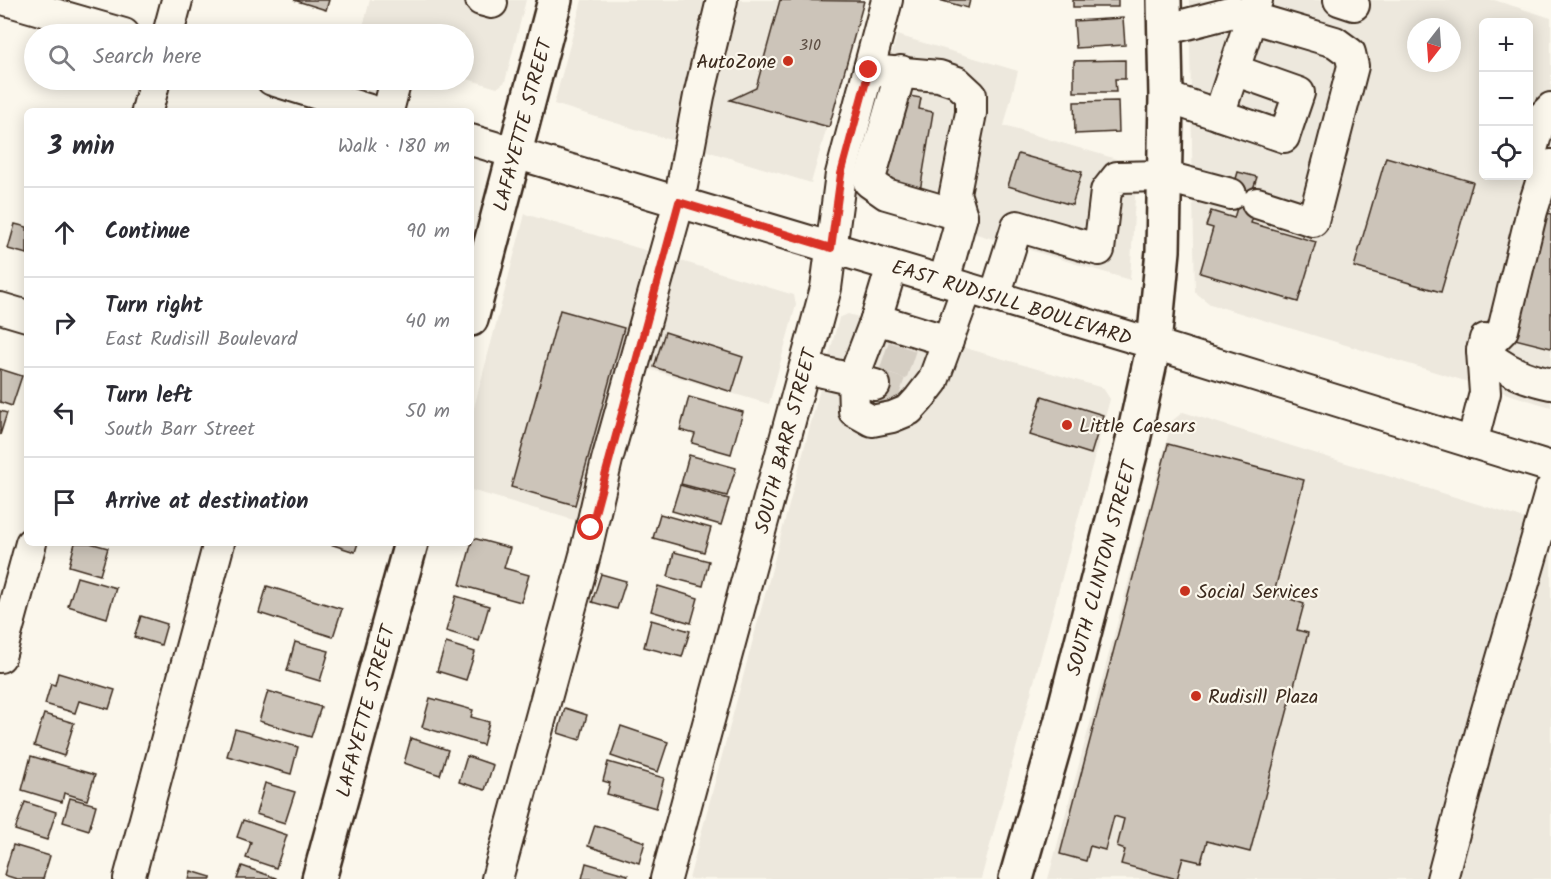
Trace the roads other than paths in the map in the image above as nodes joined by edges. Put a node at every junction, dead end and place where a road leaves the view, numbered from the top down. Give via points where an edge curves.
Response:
1 (6, 0) edge
2 (177, 0) edge
3 (555, 0) edge
4 (722, 0) edge
5 (887, 0) edge
6 (1255, 9) edge
7 (1164, 15) edge
8 (89, 24) edge
9 (171, 24) edge
10 (869, 70) junction
11 (1234, 70) junction
12 (901, 71) junction
13 (152, 90) edge
14 (297, 90) edge
15 (393, 90) edge
16 (1166, 97) junction
17 (337, 106) edge
18 (148, 108) edge
19 (388, 108) edge
20 (1551, 108) edge
21 (1219, 116) junction
22 (474, 141) edge
23 (515, 154) junction
24 (1540, 163) edge
25 (1163, 176) junction
26 (679, 202) junction
27 (962, 216) junction
28 (831, 248) junction
29 (892, 266) junction
30 (968, 289) junction
31 (0, 308) edge
32 (474, 308) edge
33 (24, 315) edge
34 (876, 320) junction
35 (948, 341) junction
36 (1154, 344) junction
37 (1482, 351) junction
38 (899, 361) junction
39 (805, 368) junction
40 (1551, 384) edge
41 (887, 389) junction
42 (1472, 444) junction
43 (1551, 467) edge
44 (1551, 489) edge
45 (30, 546) edge
46 (218, 546) edge
47 (410, 546) edge
48 (0, 657) edge
49 (129, 879) edge
50 (319, 879) edge
51 (497, 879) edge
52 (666, 879) edge
53 (1016, 879) edge
54 (1442, 879) edge

1 - 8 street
2 - 9 street
3 - 23 highway, LAFAYETTE STREET
4 - 26 street
5 - 10 street, SOUTH BARR STREET
6 - 7 street
6 - 11 street
6 - 25 street via 1335,42 1350,53 1353,66 1313,221
7 - 16 highway, SOUTH CLINTON STREET
10 - 12 street
10 - 28 street, SOUTH BARR STREET via 841,174
11 - 21 street
11 - 21 street via 1299,93 1284,137
12 - 27 street via 957,82 971,95 956,193
12 - 27 street via 869,182 886,194
13 - 18 street
14 - 17 street
15 - 19 street
16 - 21 street
16 - 25 highway, SOUTH CLINTON STREET
20 - 24 street via 1541,118
22 - 23 street, EAST RUDISILL BOULEVARD
23 - 26 street, EAST RUDISILL BOULEVARD
23 - 32 highway, LAFAYETTE STREET
24 - 37 street via 1503,330
25 - 30 street via 1117,177 1106,191 1099,250 1017,226
25 - 36 highway, SOUTH CLINTON STREET via 1163,251
26 - 28 street, EAST RUDISILL BOULEVARD
26 - 51 street
27 - 30 street
28 - 29 street, EAST RUDISILL BOULEVARD
28 - 39 street, SOUTH BARR STREET via 826,288
29 - 30 street, EAST RUDISILL BOULEVARD
29 - 34 street
30 - 35 street
30 - 36 street, EAST RUDISILL BOULEVARD
31 - 33 street
34 - 35 street
34 - 38 street
35 - 38 street
36 - 42 street, EAST RUDISILL BOULEVARD
36 - 53 highway, SOUTH CLINTON STREET via 1125,475
37 - 40 street via 1528,380
37 - 42 street via 1485,393
38 - 41 street
38 - 41 street
39 - 41 street
39 - 52 street, SOUTH BARR STREET
42 - 43 street, EAST RUDISILL BOULEVARD
44 - 54 street
45 - 48 street
46 - 49 street
47 - 50 highway, LAFAYETTE STREET

